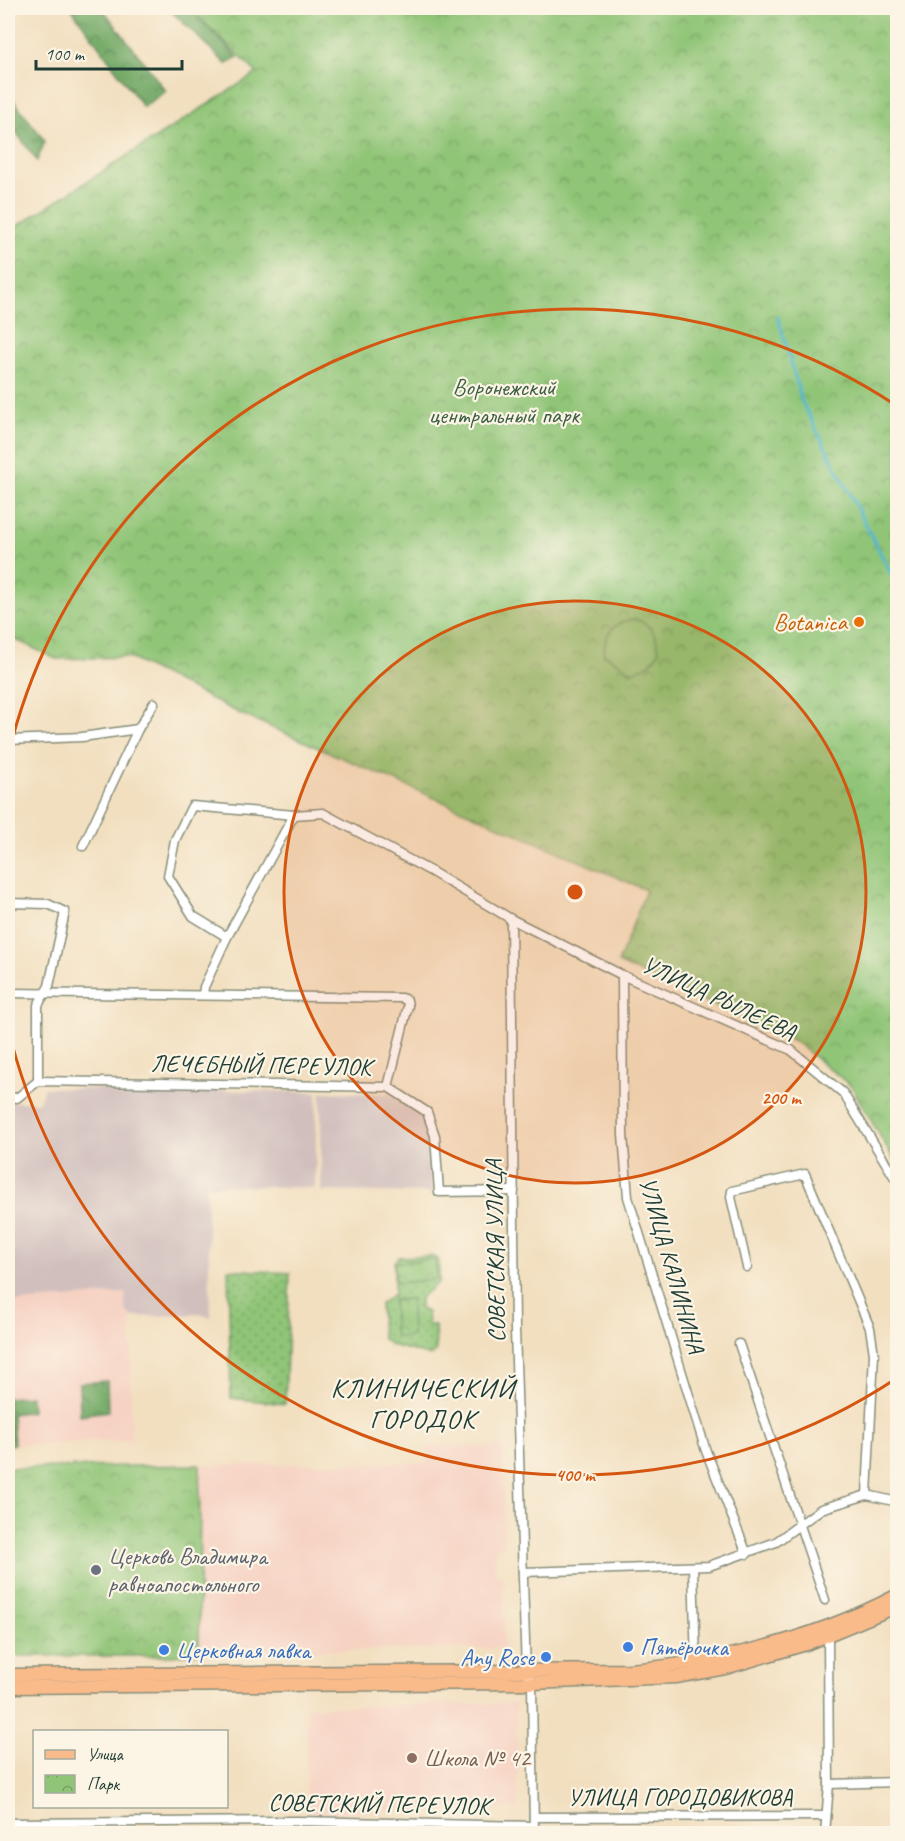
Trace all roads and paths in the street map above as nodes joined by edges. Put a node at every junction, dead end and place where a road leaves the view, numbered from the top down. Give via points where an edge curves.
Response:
1 (154, 703) dead end
2 (138, 729) junction
3 (8, 740) edge
4 (294, 815) junction
5 (83, 846) dead end
6 (8, 903) edge
7 (511, 919) junction
8 (227, 937) junction
9 (622, 975) junction
10 (8, 993) edge
11 (45, 993) junction
12 (203, 995) junction
13 (38, 1081) junction
14 (388, 1087) junction
15 (8, 1097) edge
16 (897, 1183) edge
17 (514, 1191) junction
18 (747, 1267) dead end
19 (739, 1344) dead end
20 (867, 1494) junction
21 (897, 1502) edge
22 (799, 1525) junction
23 (747, 1554) junction
24 (693, 1567) junction
25 (523, 1572) junction
26 (897, 1595) edge
27 (825, 1600) dead end
28 (897, 1606) edge
29 (828, 1635) junction
30 (696, 1663) junction
31 (8, 1675) edge
32 (529, 1678) junction
33 (8, 1687) edge
34 (897, 1782) edge
35 (829, 1784) junction
36 (826, 1816) junction
37 (8, 1823) edge
38 (534, 1826) edge
39 (825, 1833) edge

1 - 2 street
2 - 3 street via 82,737
2 - 5 street
4 - 7 street, УЛИЦА РЫЛЕЕВА via 323,813
4 - 8 street
4 - 8 street, УЛИЦА РЫЛЕЕВА via 192,806 175,840 168,876 193,916
6 - 11 street via 48,904 65,912 50,986
7 - 9 street, УЛИЦА РЫЛЕЕВА
7 - 17 street, СОВЕТСКАЯ УЛИЦА
8 - 12 street
9 - 16 street, УЛИЦА РЫЛЕЕВА via 791,1050 843,1093
9 - 23 street, УЛИЦА КАЛИНИНА via 623,1135 628,1197 706,1451
10 - 11 street
11 - 12 street
11 - 13 street via 38,1005
12 - 14 street via 407,1000
13 - 14 street, ЛЕЧЕБНЫЙ ПЕРЕУЛОК
13 - 15 street via 17,1098
14 - 17 street, ЛЕЧЕБНЫЙ ПЕРЕУЛОК via 428,1112 435,1136 439,1192
17 - 25 street, СОВЕТСКАЯ УЛИЦА
18 - 20 street via 732,1191 805,1174 870,1328 874,1354
19 - 22 street
20 - 21 street
20 - 22 street via 821,1509
22 - 23 street via 776,1542
22 - 27 street
23 - 24 street
24 - 25 street
24 - 30 street
25 - 32 street, СОВЕТСКАЯ УЛИЦА
26 - 30 main road via 803,1636
28 - 29 main road
29 - 32 main road via 725,1668 676,1677
29 - 35 street
30 - 32 main road
31 - 32 main road
32 - 33 main road
32 - 38 street, СОВЕТСКАЯ УЛИЦА
34 - 35 street
35 - 36 street
36 - 38 street, УЛИЦА ГОРОДОВИКОВА
36 - 39 street
37 - 38 street, СОВЕТСКИЙ ПЕРЕУЛОК via 298,1821

